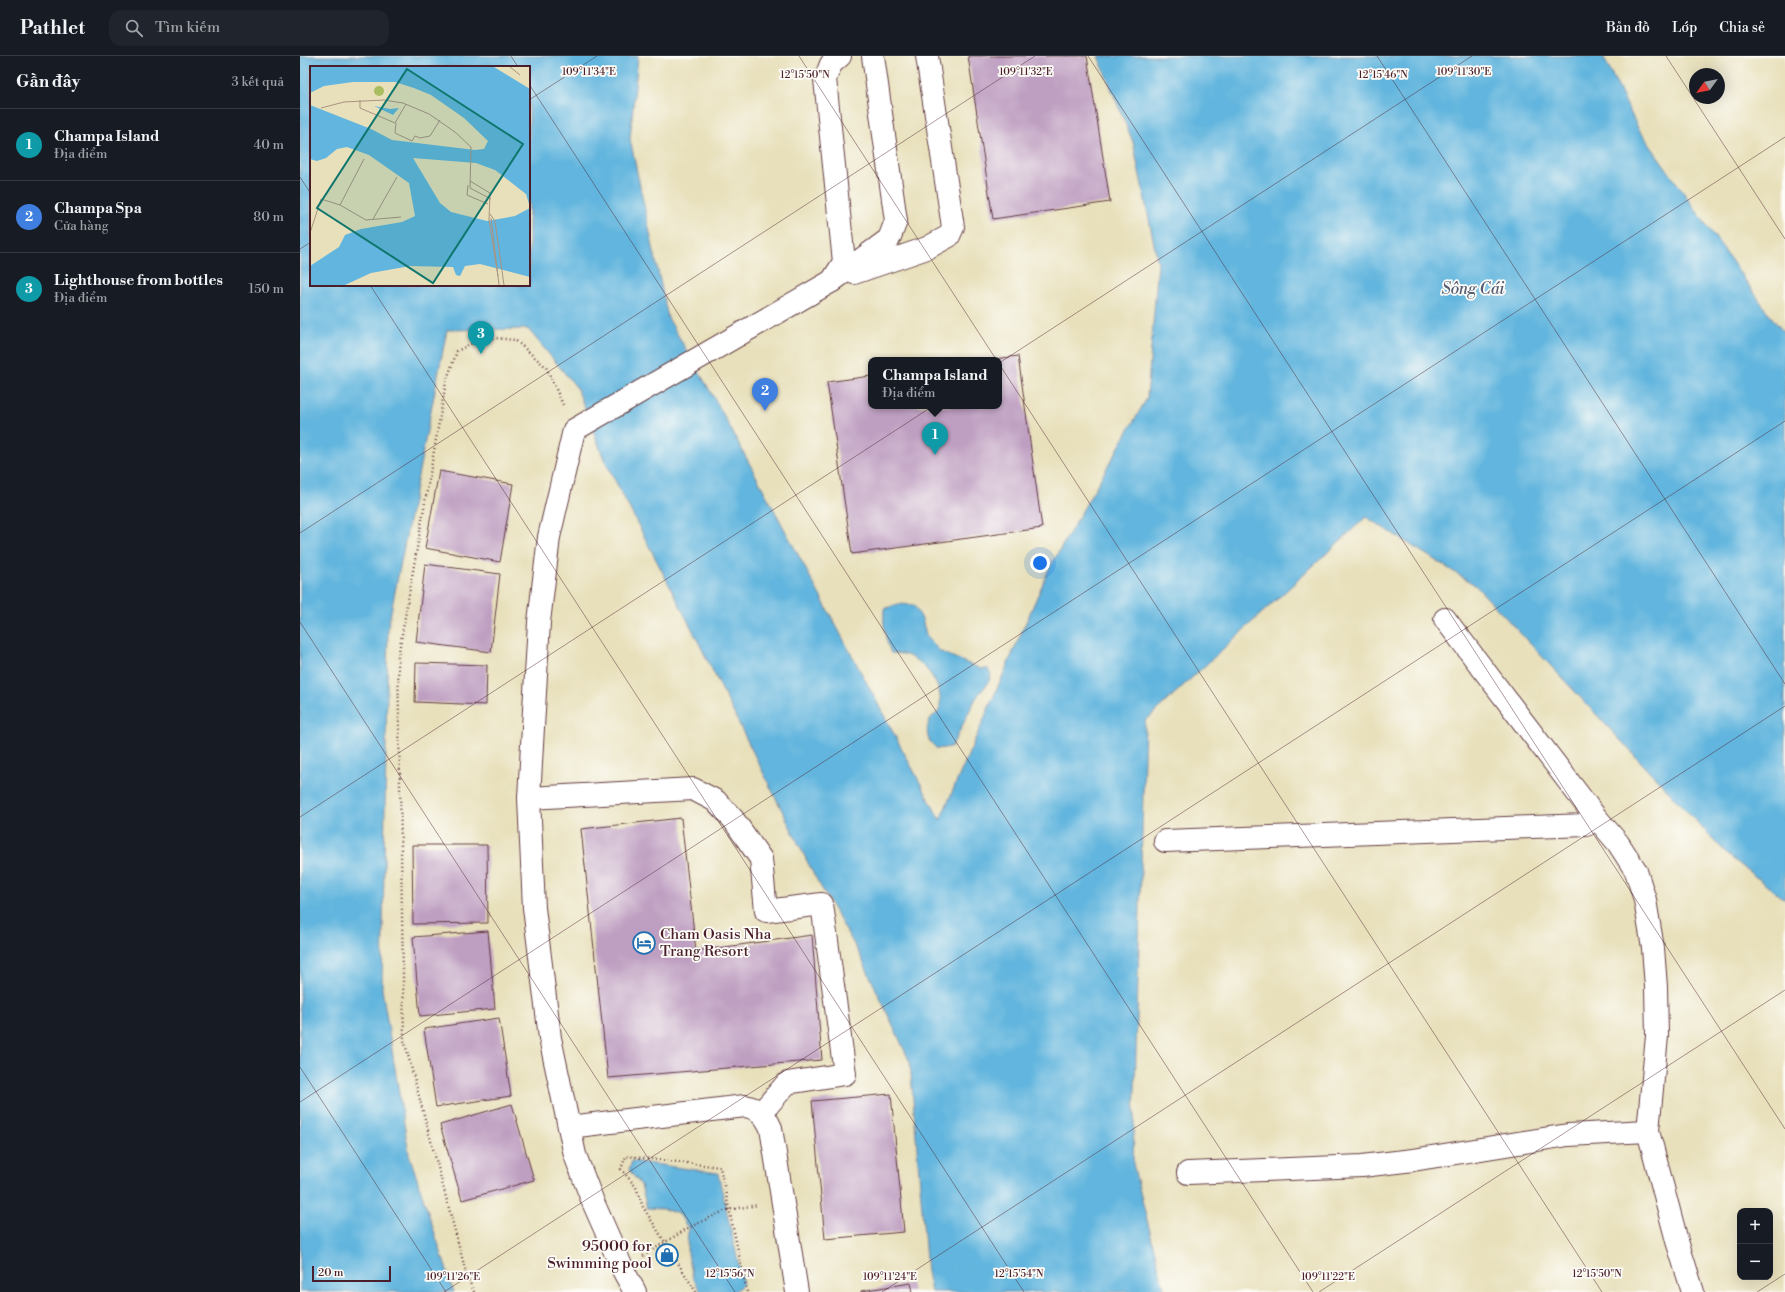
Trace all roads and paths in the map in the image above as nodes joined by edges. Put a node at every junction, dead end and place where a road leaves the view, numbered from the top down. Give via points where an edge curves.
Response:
1 (840, 56) edge
2 (873, 56) edge
3 (927, 56) edge
4 (832, 281) junction
5 (582, 426) junction
6 (1445, 619) dead end
7 (529, 798) junction
8 (1594, 815) junction
9 (1165, 841) dead end
10 (762, 1112) junction
11 (569, 1127) junction
12 (1648, 1131) junction
13 (1188, 1173) dead end
14 (782, 1201) junction
15 (727, 1210) junction
16 (666, 1242) junction
17 (623, 1270) junction
18 (474, 1292) edge
19 (635, 1292) edge
20 (696, 1292) edge
21 (747, 1292) edge
22 (797, 1292) edge
23 (1693, 1292) edge

1 - 4 street via 831,64 824,79 844,262
2 - 4 street via 896,221 889,239
3 - 4 street via 953,227 949,236 926,248
4 - 5 street
5 - 7 street via 549,537 539,622
5 - 18 path via 546,367 515,340 484,337 457,352 446,382 398,657 404,1040 467,1276
6 - 8 street
7 - 10 street via 693,790 716,801 733,819 761,859 766,911 822,904 845,1074 786,1083
7 - 11 street via 534,908 541,971 550,1038
8 - 9 street via 1586,825
8 - 12 street via 1618,843 1636,871 1645,900 1653,948 1657,1036
10 - 11 street via 745,1106
10 - 14 street via 771,1128
11 - 17 street via 578,1162 593,1202
12 - 13 street via 1568,1135 1362,1166
12 - 23 street
14 - 15 path
14 - 22 street
15 - 16 path via 688,1228
15 - 16 path via 720,1167 626,1156 622,1169 636,1187 643,1207
15 - 21 path
16 - 17 path
16 - 20 path
17 - 19 street

